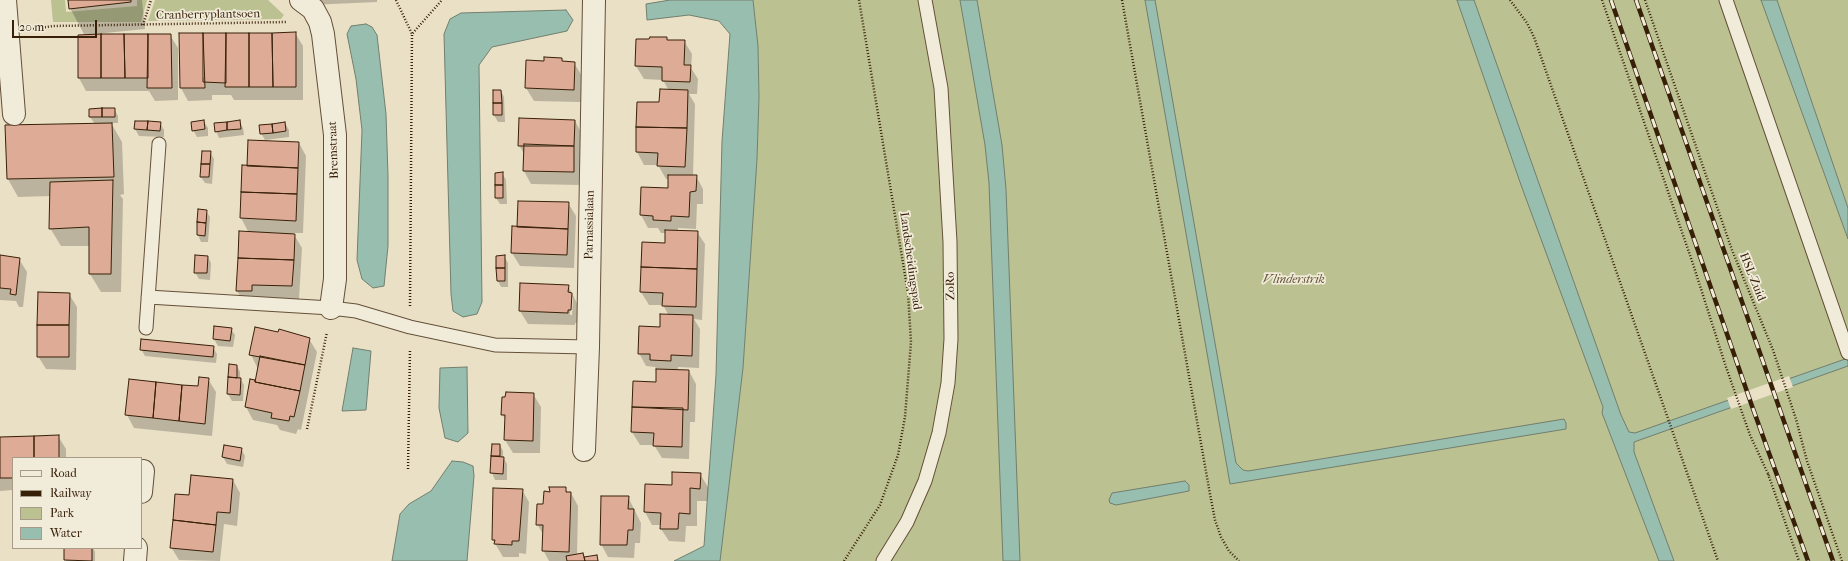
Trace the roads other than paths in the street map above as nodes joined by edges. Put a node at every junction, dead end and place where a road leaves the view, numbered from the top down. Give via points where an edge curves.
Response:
1 (5, 0) edge
2 (302, 0) edge
3 (594, 0) edge
4 (925, 0) edge
5 (1726, 0) edge
6 (14, 114) dead end
7 (159, 144) dead end
8 (148, 297) junction
9 (331, 308) junction
10 (146, 328) dead end
11 (588, 347) junction
12 (1846, 348) edge
13 (584, 450) dead end
14 (143, 471) dead end
15 (142, 482) edge
16 (136, 549) edge
17 (135, 561) edge
18 (883, 561) edge

1 - 6 street
2 - 9 street, Bremstraat via 313,9 323,34 335,135 335,279
3 - 11 street, Parnassialaan
4 - 18 lane, ZoRo via 941,88 950,242 951,339 948,383 925,481 907,522
5 - 12 lane
7 - 8 lane
8 - 9 lane
8 - 10 lane
9 - 11 lane via 356,311 410,327 495,344
11 - 13 street, Parnassialaan
14 - 15 street
16 - 17 street

